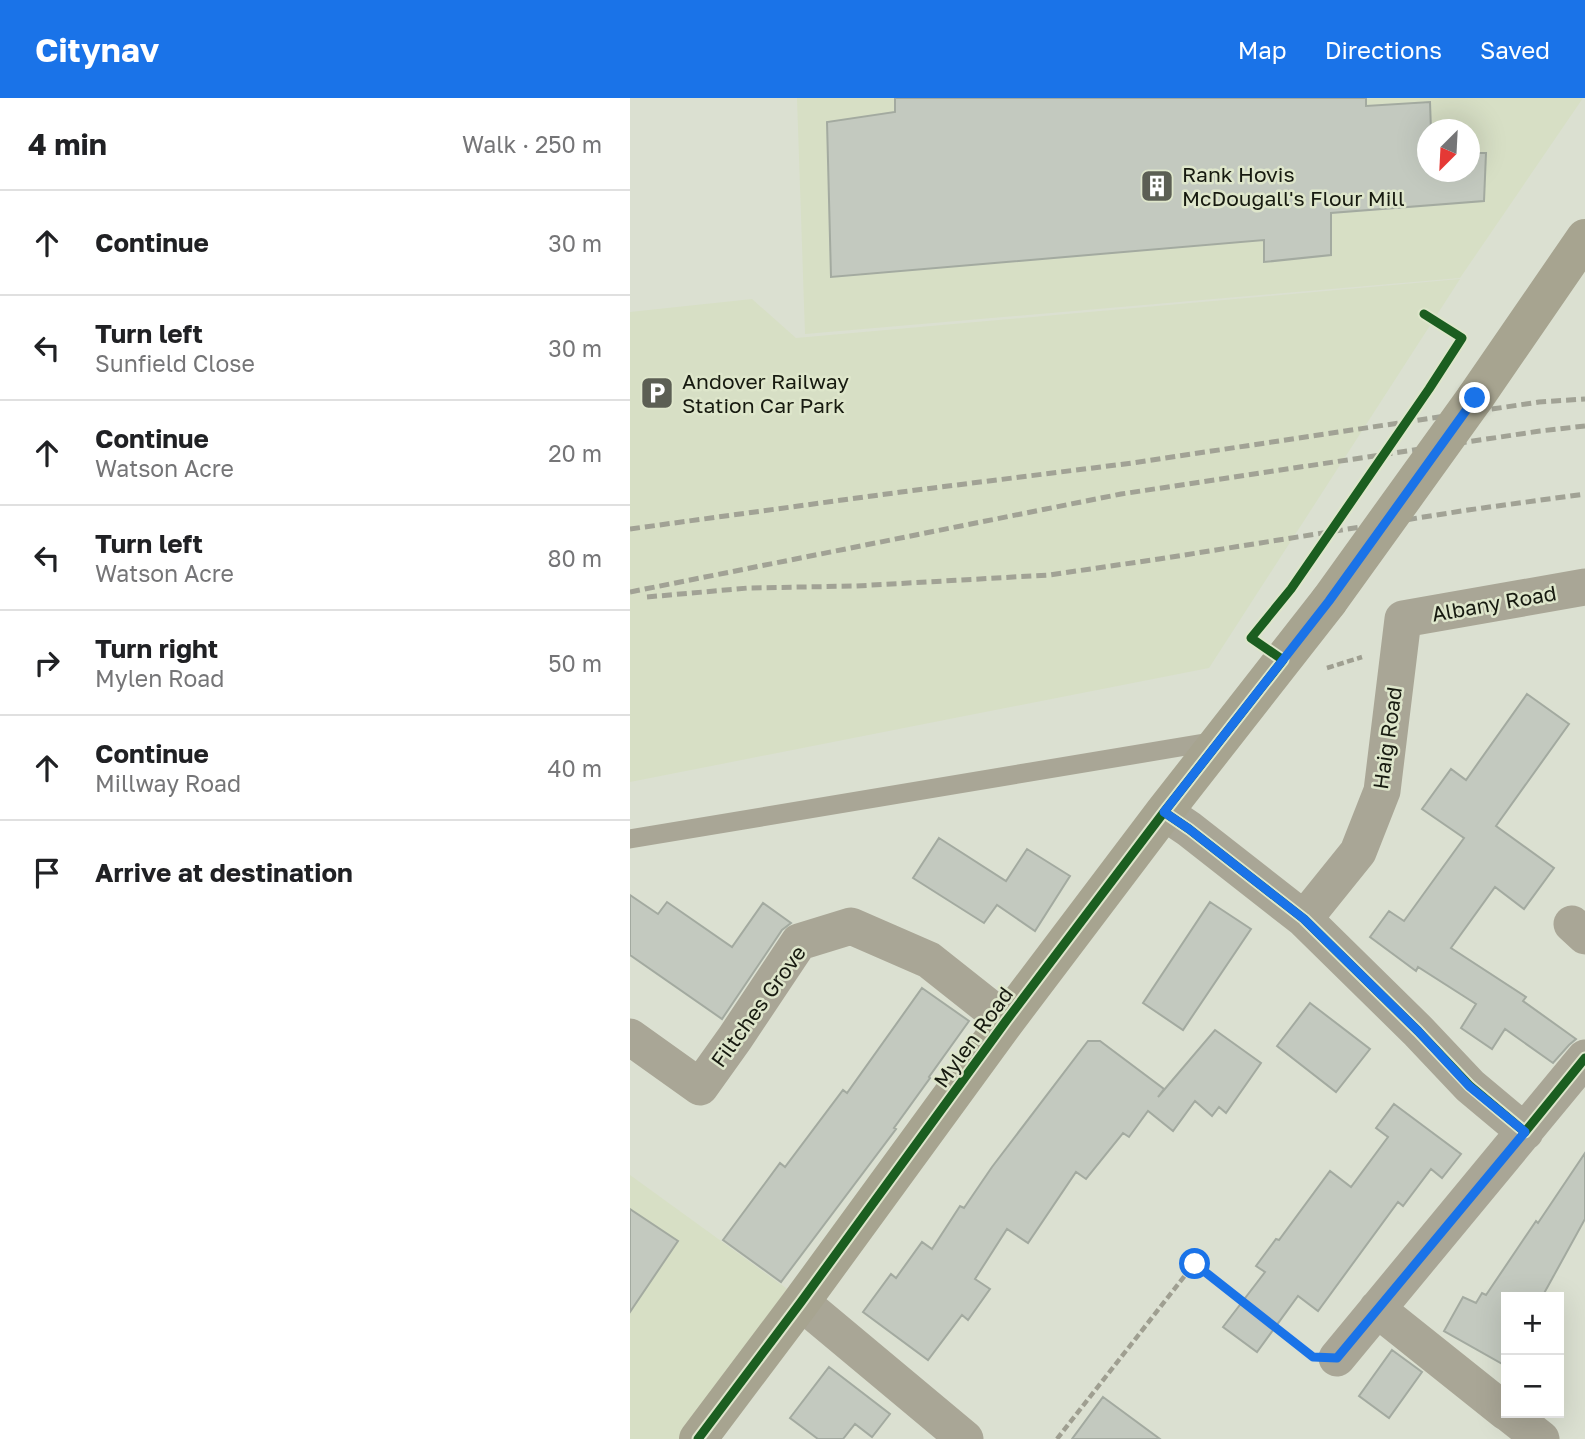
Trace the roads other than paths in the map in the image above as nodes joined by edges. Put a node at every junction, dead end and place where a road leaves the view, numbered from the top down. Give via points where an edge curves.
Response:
1 (1585, 238) edge
2 (1585, 587) edge
3 (1403, 619) joint
4 (1219, 740) junction
5 (1164, 812) junction
6 (630, 839) edge
7 (1304, 919) junction
8 (1006, 1021) junction
9 (630, 1037) edge
10 (1585, 1058) edge
11 (1525, 1132) junction
12 (801, 1302) junction
13 (1377, 1309) junction
14 (1337, 1358) road end
15 (1501, 1407) edge
16 (1515, 1418) edge
17 (698, 1439) edge
18 (965, 1439) edge
19 (1541, 1439) edge

1 - 4 street, Mylen Road, bridge via 1329,601
2 - 3 street, Albany Road
3 - 7 street, Haig Road via 1382,791 1358,852
4 - 5 street, Mylen Road
4 - 6 lane
5 - 7 street
5 - 8 street, Mylen Road
7 - 11 street via 1469,1086
8 - 9 street, Filtches Grove via 929,960 852,926 799,942 700,1087
8 - 12 street, Mylen Road
10 - 11 street
11 - 13 street
12 - 17 street, Mylen Road
12 - 18 street
13 - 14 street
13 - 15 street
16 - 19 street

